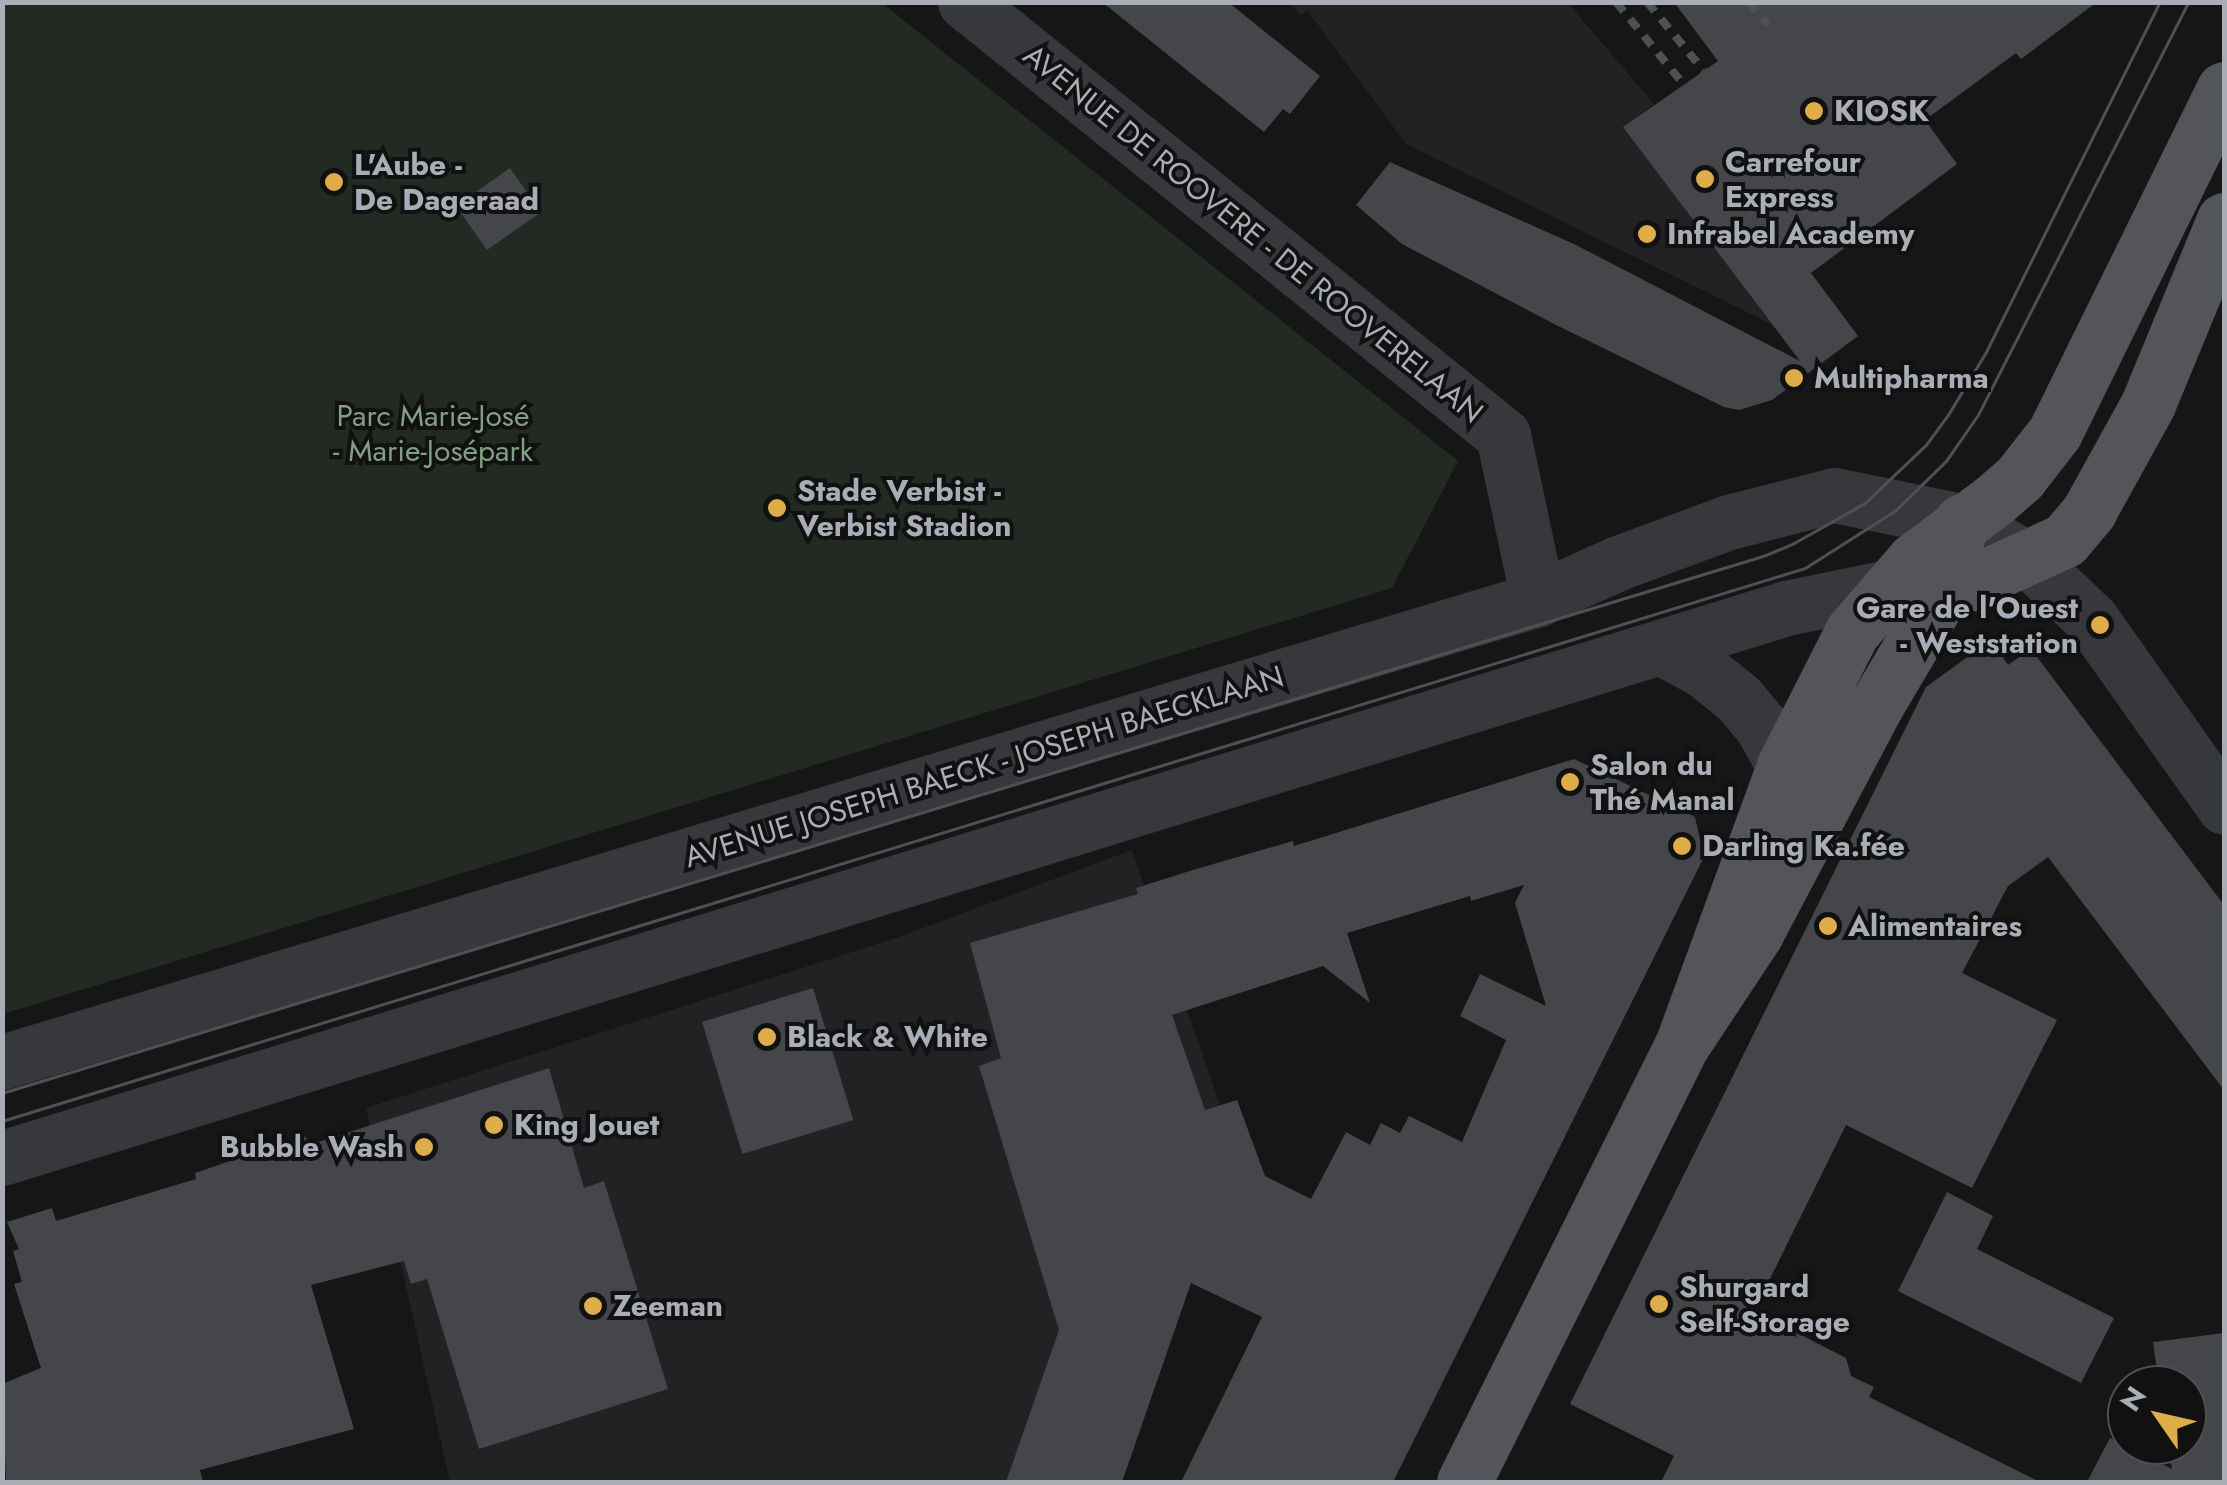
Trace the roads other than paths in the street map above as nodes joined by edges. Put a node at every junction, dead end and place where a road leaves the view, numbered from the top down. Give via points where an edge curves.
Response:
1 (965, 2) edge
2 (2224, 89) edge
3 (2217, 242) edge
4 (1962, 521) junction
5 (2029, 560) junction
6 (1914, 592) junction
7 (1538, 600) junction
8 (1662, 648) junction
9 (1784, 766) junction
10 (2224, 807) edge
11 (1682, 1045) junction
12 (2, 1062) edge
13 (2, 1158) edge
14 (1464, 1482) edge

1 - 7 street, AVENUE DE ROOVERE - DE ROOVERELAAN via 1503,434
2 - 4 main road via 2055,432 2020,477
3 - 5 main road via 2148,404 2106,483 2065,540
4 - 5 street, AVENUE JOSEPH BAECK - JOSEPH BAECKLAAN
4 - 6 main road
4 - 7 street, AVENUE JOSEPH BAECK - JOSEPH BAECKLAAN via 1834,495 1728,522
5 - 6 main road
5 - 10 street, AVENUE JOSEPH BAECK - JOSEPH BAECKLAAN via 2091,618
6 - 8 street via 1786,608
6 - 9 main road via 1852,632
6 - 11 main road via 1874,709 1756,933
7 - 12 street, AVENUE JOSEPH BAECK - JOSEPH BAECKLAAN
8 - 9 street via 1738,698
8 - 13 street
9 - 11 main road
11 - 14 main road

